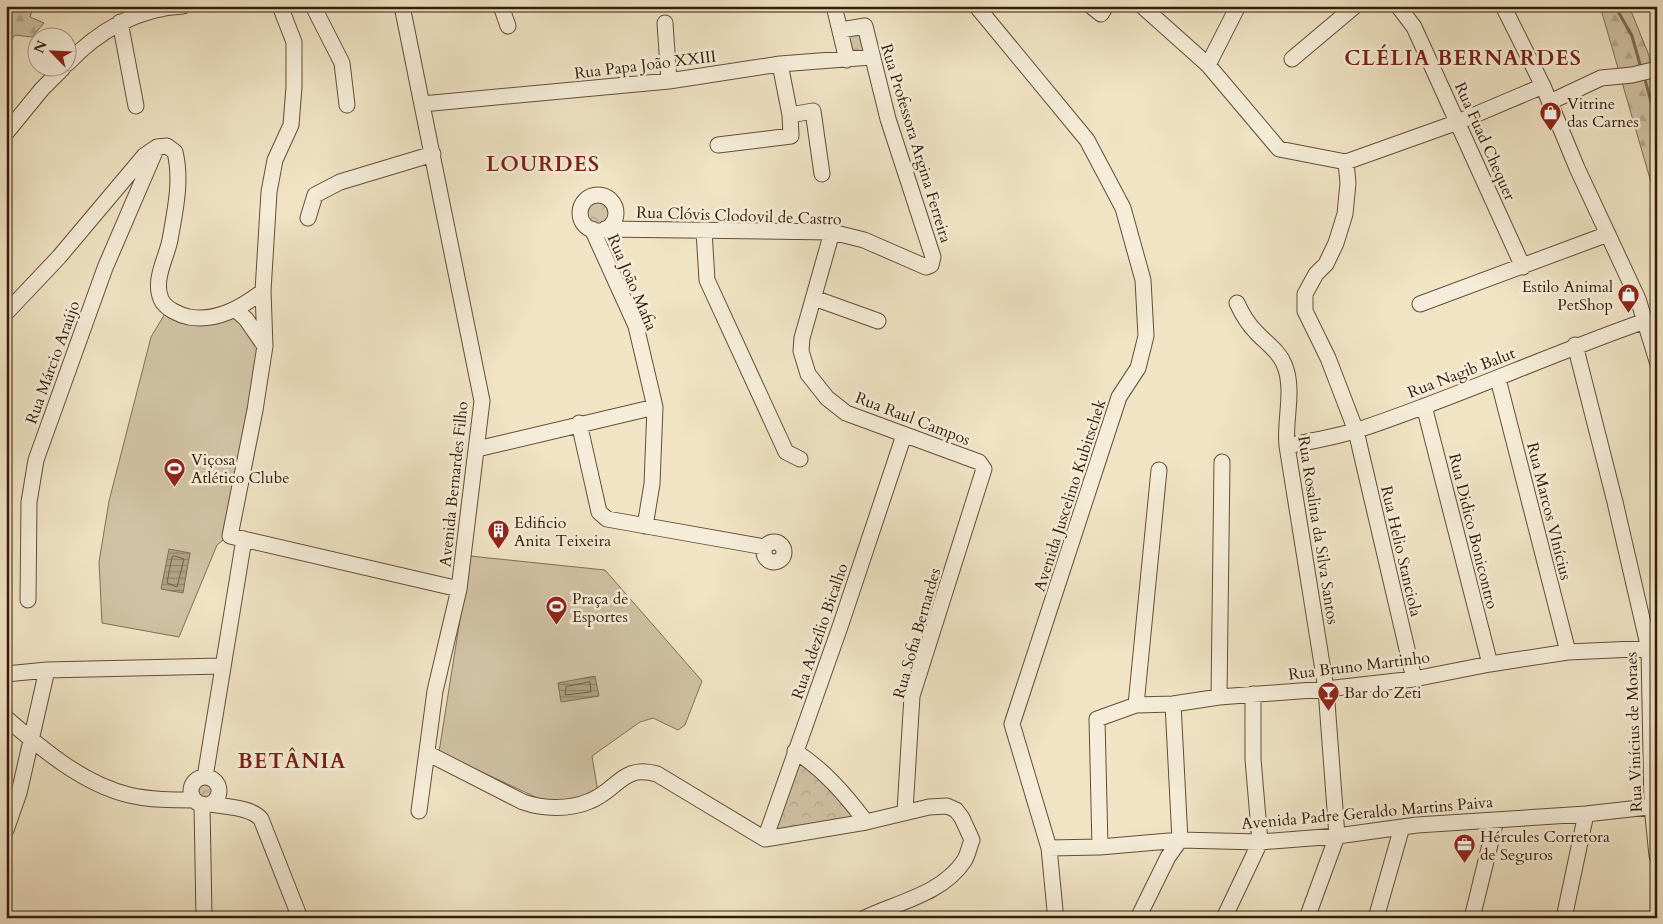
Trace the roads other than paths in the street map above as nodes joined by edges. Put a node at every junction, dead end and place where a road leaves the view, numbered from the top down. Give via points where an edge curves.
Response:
1 (183, 6) edge
2 (280, 6) edge
3 (313, 6) edge
4 (402, 6) edge
5 (501, 6) edge
6 (834, 6) edge
7 (1142, 6) edge
8 (1238, 6) edge
9 (1355, 6) edge
10 (1398, 6) edge
11 (1503, 6) edge
12 (979, 7) edge
13 (120, 22) junction
14 (665, 23) dead end
15 (508, 26) dead end
16 (841, 30) junction
17 (78, 52) edge
18 (872, 57) junction
19 (1292, 59) dead end
20 (847, 60) junction
21 (780, 64) junction
22 (1208, 65) junction
23 (1655, 70) edge
24 (52, 78) edge
25 (670, 81) junction
26 (1543, 86) junction
27 (1550, 102) junction
28 (422, 104) junction
29 (348, 105) dead end
30 (136, 106) dead end
31 (790, 115) junction
32 (1458, 122) junction
33 (6, 133) edge
34 (718, 145) dead end
35 (157, 147) junction
36 (433, 154) junction
37 (1346, 162) junction
38 (822, 174) dead end
39 (308, 218) dead end
40 (598, 229) joint
41 (704, 231) junction
42 (832, 232) junction
43 (1608, 234) junction
44 (926, 267) joint
45 (1523, 267) junction
46 (263, 291) junction
47 (814, 298) junction
48 (1237, 303) dead end
49 (1420, 304) dead end
50 (236, 310) junction
51 (6, 313) edge
52 (878, 321) dead end
53 (1645, 321) junction
54 (1575, 345) junction
55 (265, 346) junction
56 (1657, 361) edge
57 (1498, 379) junction
58 (1424, 406) junction
59 (655, 407) junction
60 (579, 423) junction
61 (1356, 431) junction
62 (904, 435) junction
63 (1287, 446) junction
64 (477, 449) junction
65 (800, 459) dead end
66 (1222, 462) dead end
67 (984, 470) joint
68 (1159, 470) dead end
69 (645, 526) junction
70 (237, 537) junction
71 (765, 547) dead end
72 (459, 589) junction
73 (28, 600) dead end
74 (1653, 648) edge
75 (1568, 652) junction
76 (1490, 664) junction
77 (222, 666) junction
78 (47, 670) junction
79 (6, 674) edge
80 (1414, 679) junction
81 (1326, 690) junction
82 (1253, 694) junction
83 (1219, 697) junction
84 (1174, 704) junction
85 (1136, 705) junction
86 (6, 718) edge
87 (30, 739) junction
88 (795, 750) junction
89 (427, 753) junction
90 (204, 777) junction
91 (202, 803) junction
92 (1654, 806) edge
93 (419, 811) dead end
94 (905, 812) junction
95 (1586, 814) junction
96 (1496, 820) junction
97 (866, 822) junction
98 (1402, 827) junction
99 (6, 830) edge
100 (1337, 836) junction
101 (765, 840) junction
102 (1180, 840) junction
103 (1260, 842) junction
104 (1100, 846) junction
105 (1049, 848) junction
106 (1657, 856) edge
107 (204, 918) edge
108 (300, 918) edge
109 (865, 918) edge
110 (1054, 918) edge
111 (1138, 918) edge
112 (1224, 918) edge
113 (1307, 918) edge
114 (1376, 918) edge
115 (1472, 918) edge
116 (1564, 918) edge

1 - 13 street via 165,7
2 - 46 street via 294,42 294,87 291,125 275,160 269,192
3 - 29 street via 342,63
4 - 28 street, Avenida Bernardes Filho
5 - 15 street
6 - 16 street
7 - 22 street
8 - 22 street
9 - 19 street
10 - 32 street, Rua Fuad Chequer via 1414,27
11 - 26 street
12 - 105 street, Avenida Juscelino Kubitschek via 1087,140 1123,208 1143,280 1146,336 1138,368 1119,397 1012,724
13 - 17 street via 88,42
13 - 30 street
14 - 25 street
16 - 18 street, Rua Professora Argina Ferreira via 865,26
16 - 20 street
18 - 20 street, Rua Papa João XXIII
18 - 44 street, Rua Professora Argina Ferreira via 888,120 933,257 932,265
20 - 21 street, Rua Papa João XXIII
21 - 25 street, Rua Papa João XXIII
21 - 31 street
22 - 37 street via 1279,149
23 - 27 street via 1601,78
24 - 33 street
25 - 28 street, Rua Papa João XXIII
26 - 27 street
26 - 32 street
27 - 43 street
28 - 36 street, Avenida Bernardes Filho
31 - 34 street via 791,136
31 - 38 street via 813,111
32 - 37 street
32 - 45 street, Rua Fuad Chequer
35 - 50 street via 167,146 175,152 178,183 170,241 158,279 161,300 182,316 194,318
35 - 51 street via 144,156 59,257
35 - 73 street, Rua Márcio Araújo via 105,268 36,460 29,502
36 - 39 street via 340,182 315,195
36 - 64 street, Avenida Bernardes Filho via 482,401
37 - 61 street, Rua Helio Stanciola via 1345,214 1326,264 1305,294 1305,312 1328,358
40 - 41 street, Rua Clóvis Clodovil de Castro
40 - 59 street, Rua João Mafia via 636,326
41 - 42 street, Rua Clóvis Clodovil de Castro
41 - 65 street via 707,280 786,452
42 - 44 street, Rua Clóvis Clodovil de Castro via 864,240
42 - 47 street, Rua Raul Campos
43 - 45 street
43 - 53 street
45 - 49 street
46 - 50 street
46 - 55 street
47 - 52 street
47 - 62 street, Rua Raul Campos via 802,338 804,362 814,382 846,413
48 - 63 street, Rua Rosalina da Silva Santos via 1244,318 1284,364 1288,381
50 - 55 street
53 - 54 street, Rua Nagib Balut
53 - 56 street
54 - 57 street, Rua Nagib Balut
54 - 74 street, Rua Vinícius de Moraes
55 - 70 street
57 - 58 street, Rua Nagib Balut
57 - 75 street, Rua Marcos VInícius
58 - 61 street, Rua Nagib Balut
58 - 76 street, Rua Didico Bonicontro
59 - 60 street
59 - 69 street, Rua João Mafia via 652,484
60 - 64 street
60 - 69 street via 599,512 607,519
61 - 63 street, Rua Nagib Balut
61 - 80 street, Rua Helio Stanciola
62 - 67 street, Rua Raul Campos via 979,462
62 - 88 street, Rua Adezílio Bicalho
63 - 81 street, Rua Rosalina da Silva Santos
64 - 72 street, Avenida Bernardes Filho
66 - 83 street
67 - 94 street, Rua Sofia Bernardes via 912,696
68 - 85 street
69 - 71 street
70 - 72 street
70 - 77 street
72 - 89 street, Avenida Bernardes Filho via 436,690
74 - 75 street, Rua Bruno Martinho
74 - 92 street, Rua Vinícius de Moraes
75 - 76 street, Rua Bruno Martinho
76 - 80 street, Rua Bruno Martinho
77 - 78 street
77 - 90 street
78 - 79 street
78 - 87 street
80 - 81 street, Rua Bruno Martinho
81 - 82 street, Rua Bruno Martinho
81 - 100 street, Rua Rosalina da Silva Santos
82 - 83 street, Rua Bruno Martinho
82 - 103 street via 1253,759
83 - 84 street, Rua Bruno Martinho
84 - 85 street, Rua Bruno Martinho
84 - 102 street
85 - 104 street, Rua Bruno Martinho via 1097,719
86 - 87 street
87 - 91 street via 89,780 108,788 130,795
87 - 99 street via 19,793
88 - 97 street via 842,790
88 - 101 street, Rua Adezílio Bicalho
89 - 93 street, Avenida Bernardes Filho
89 - 101 street via 539,807 574,806 591,801 629,773 644,770 657,774
90 - 91 street via 194,783 192,792
90 - 91 street via 213,779 219,790 217,798
91 - 107 street
91 - 108 street via 256,814
92 - 95 street, Avenida Padre Geraldo Martins Paiva
92 - 106 street, Rua Vinícius de Moraes
94 - 97 street
94 - 109 street via 947,806 956,810 972,840 965,860 952,875 926,893
95 - 96 street, Avenida Padre Geraldo Martins Paiva
95 - 116 street
96 - 98 street, Avenida Padre Geraldo Martins Paiva
96 - 115 street
97 - 101 street
98 - 100 street, Avenida Padre Geraldo Martins Paiva
98 - 114 street
100 - 103 street, Avenida Padre Geraldo Martins Paiva
100 - 113 street
102 - 103 street, Avenida Padre Geraldo Martins Paiva
102 - 104 street, Avenida Padre Geraldo Martins Paiva
102 - 111 street via 1168,857
103 - 112 street
104 - 105 street, Avenida Padre Geraldo Martins Paiva
105 - 110 street, Avenida Juscelino Kubitschek

